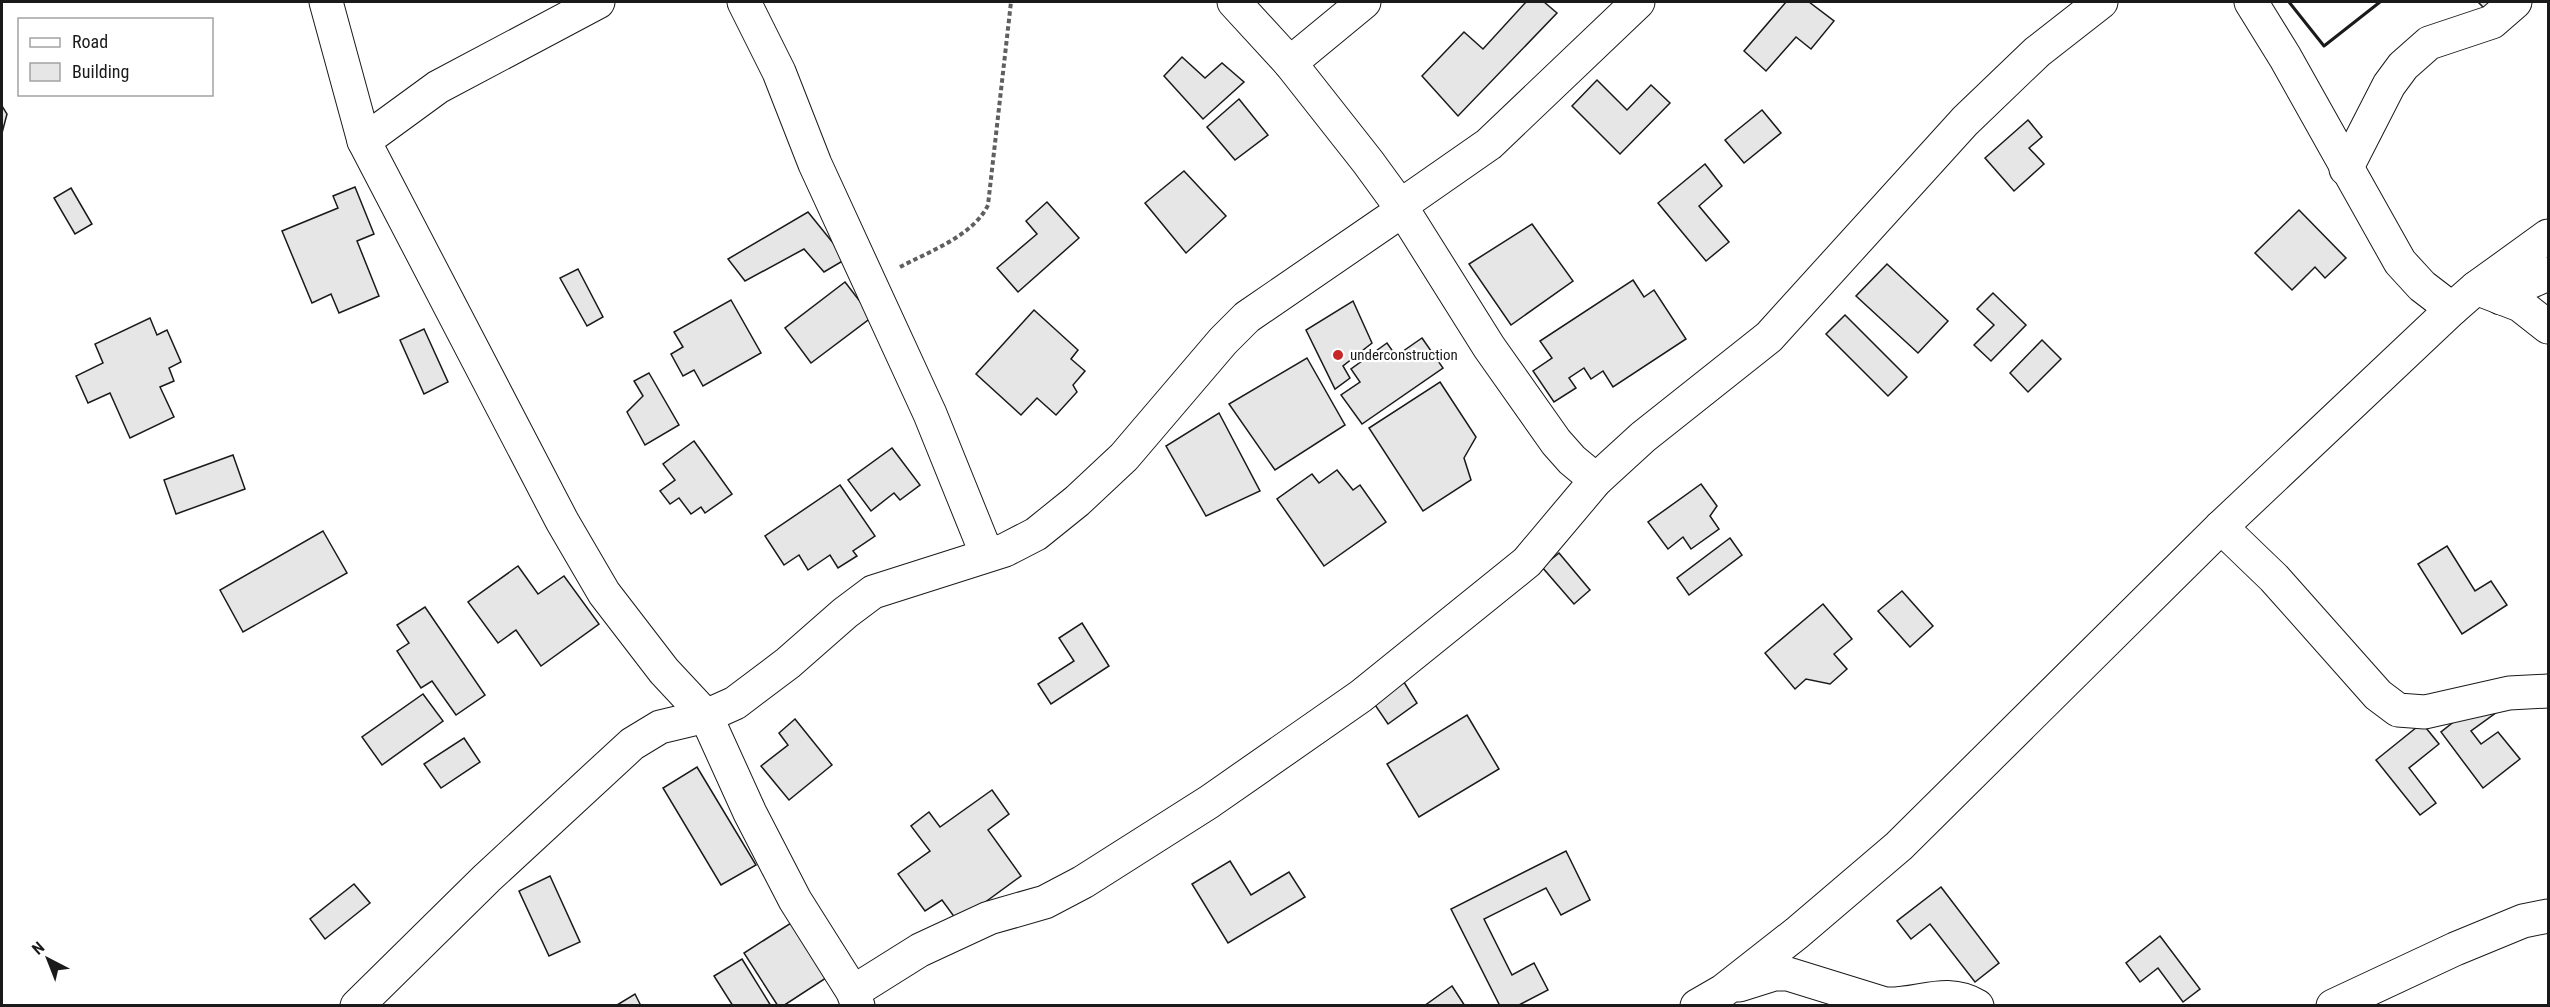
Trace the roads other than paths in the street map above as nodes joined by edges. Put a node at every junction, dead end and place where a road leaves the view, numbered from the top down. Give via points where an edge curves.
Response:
1 (326, 2) edge
2 (598, 2) edge
3 (744, 2) edge
4 (1234, 2) edge
5 (1364, 2) edge
6 (1638, 2) edge
7 (2101, 2) edge
8 (2251, 2) edge
9 (2515, 2) edge
10 (1290, 63) junction
11 (364, 141) junction
12 (2346, 169) junction
13 (1402, 208) junction
14 (2548, 236) edge
15 (2548, 274) edge
16 (2488, 293) junction
17 (2452, 309) junction
18 (2548, 326) edge
19 (1596, 480) junction
20 (2221, 527) junction
21 (987, 555) junction
22 (2548, 691) edge
23 (706, 716) junction
24 (2548, 916) edge
25 (1710, 998) edge
26 (856, 999) edge
27 (357, 1005) edge
28 (1977, 1005) edge
29 (2332, 1005) edge

1 - 11 street
2 - 11 street via 438,87
3 - 21 street via 779,72 815,164 930,414
4 - 10 street
5 - 10 street
6 - 13 street via 1489,144
7 - 19 street via 2037,52 1965,121 1769,337 1643,437
8 - 12 street
9 - 12 street via 2492,22 2429,43 2403,66 2389,84
10 - 13 street
11 - 23 street via 562,521 604,593 664,671
12 - 17 street via 2400,262
13 - 19 street via 1489,347 1543,423 1572,460
13 - 21 street via 1247,316 1124,457 1077,501 1036,534
14 - 16 street
15 - 16 street via 2518,287
16 - 17 street
16 - 18 street via 2520,305
17 - 20 street
19 - 26 street via 1527,562 1361,696 1219,795 1083,882 1045,902 989,918 920,950
20 - 22 street via 2274,578 2378,694 2398,710 2425,712 2509,693
20 - 25 street via 1899,846 1797,933
21 - 23 street via 873,592 735,703
23 - 26 street via 795,900
23 - 27 street via 660,727 632,744
24 - 29 street via 2523,921 2484,937
25 - 28 street via 1774,974 1788,974 1885,1004 1945,996

